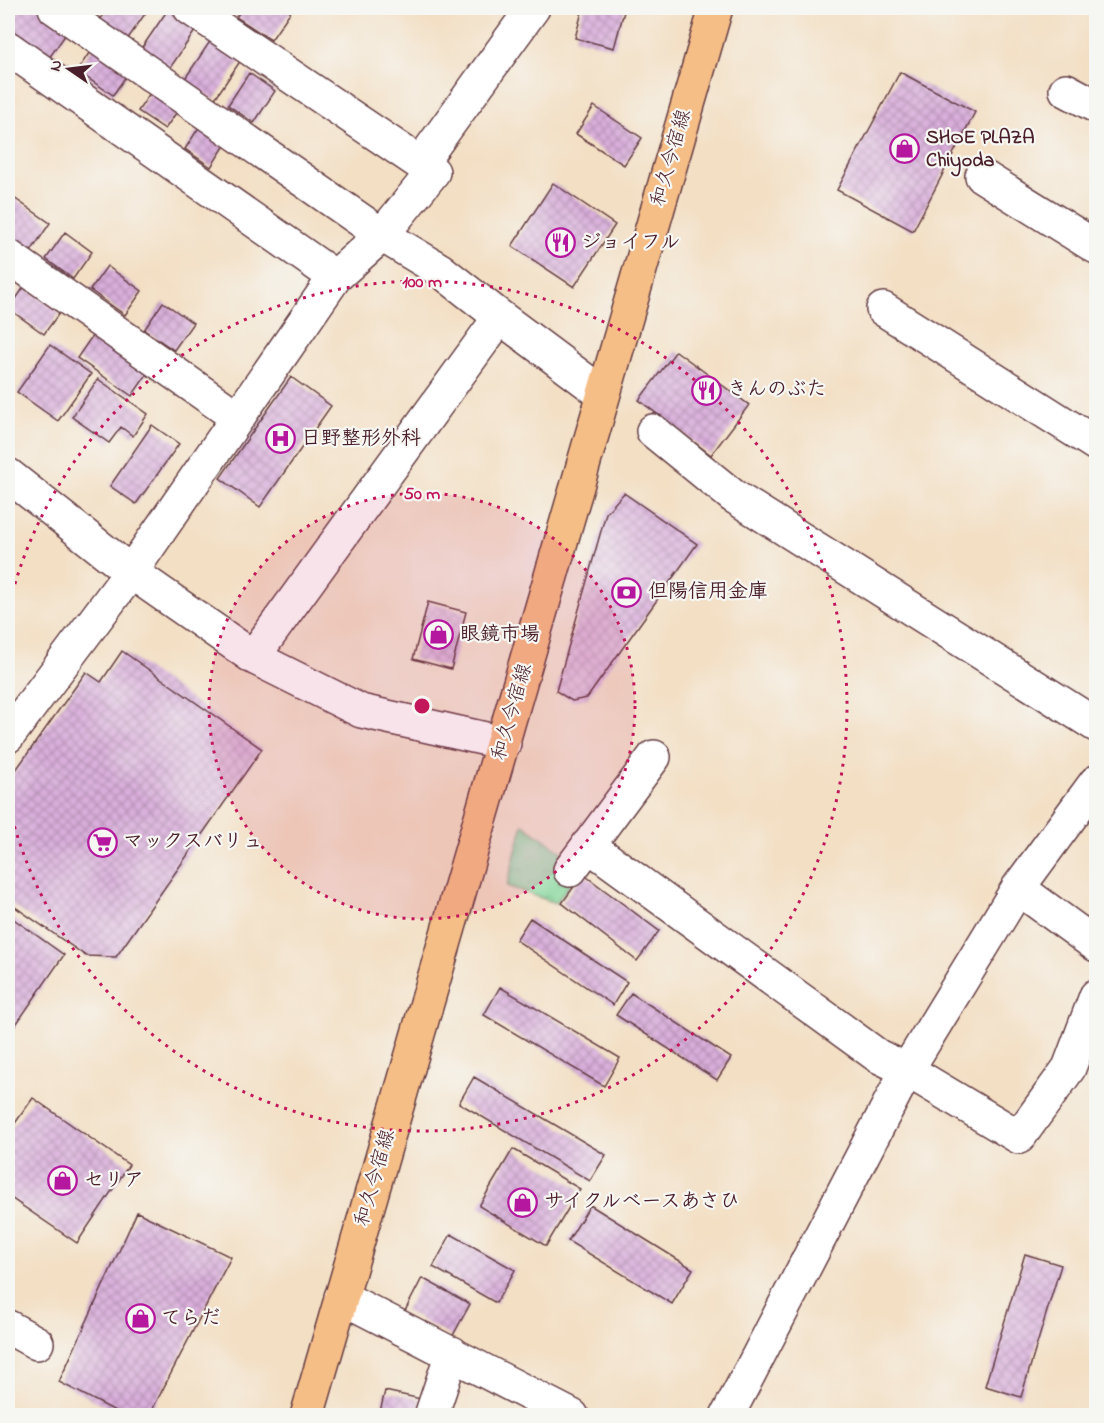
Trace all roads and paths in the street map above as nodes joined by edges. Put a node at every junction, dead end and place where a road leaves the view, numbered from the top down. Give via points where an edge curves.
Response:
1 (55, 8) edge
2 (190, 8) edge
3 (533, 8) edge
4 (716, 8) edge
5 (8, 48) edge
6 (1066, 90) dead end
7 (1096, 106) edge
8 (420, 164) junction
9 (982, 176) dead end
10 (382, 234) junction
11 (1096, 247) edge
12 (8, 256) edge
13 (335, 277) junction
14 (883, 309) dead end
15 (500, 317) junction
16 (603, 394) junction
17 (237, 417) junction
18 (653, 431) dead end
19 (1096, 444) edge
20 (8, 475) edge
21 (131, 572) junction
22 (253, 657) junction
23 (1096, 725) edge
24 (8, 736) edge
25 (504, 743) junction
26 (654, 757) dead end
27 (1095, 785) edge
28 (1018, 888) junction
29 (1096, 945) edge
30 (1096, 996) edge
31 (907, 1070) junction
32 (341, 1297) junction
33 (8, 1327) edge
34 (37, 1343) dead end
35 (452, 1353) junction
36 (307, 1416) edge
37 (431, 1416) edge
38 (572, 1416) edge
39 (727, 1416) edge

1 - 10 street
2 - 8 street
3 - 8 street
4 - 16 main road, 和久今宿線
5 - 13 street
6 - 7 street
8 - 10 street via 433,172
9 - 11 street
10 - 13 street
10 - 15 street via 440,270
12 - 17 street
13 - 17 street
14 - 19 street
15 - 16 street
15 - 22 street
16 - 25 main road, 和久今宿線
17 - 21 street
18 - 23 street via 733,496
20 - 21 street
21 - 22 street
21 - 24 street
22 - 25 street via 361,711
25 - 32 main road, 和久今宿線
26 - 31 street via 579,858 878,1056
27 - 28 street
28 - 29 street
28 - 31 street
30 - 31 street via 1070,1068 1019,1137
31 - 39 street
32 - 35 street
32 - 36 main road, 和久今宿線
33 - 34 street
35 - 37 street
35 - 38 street

